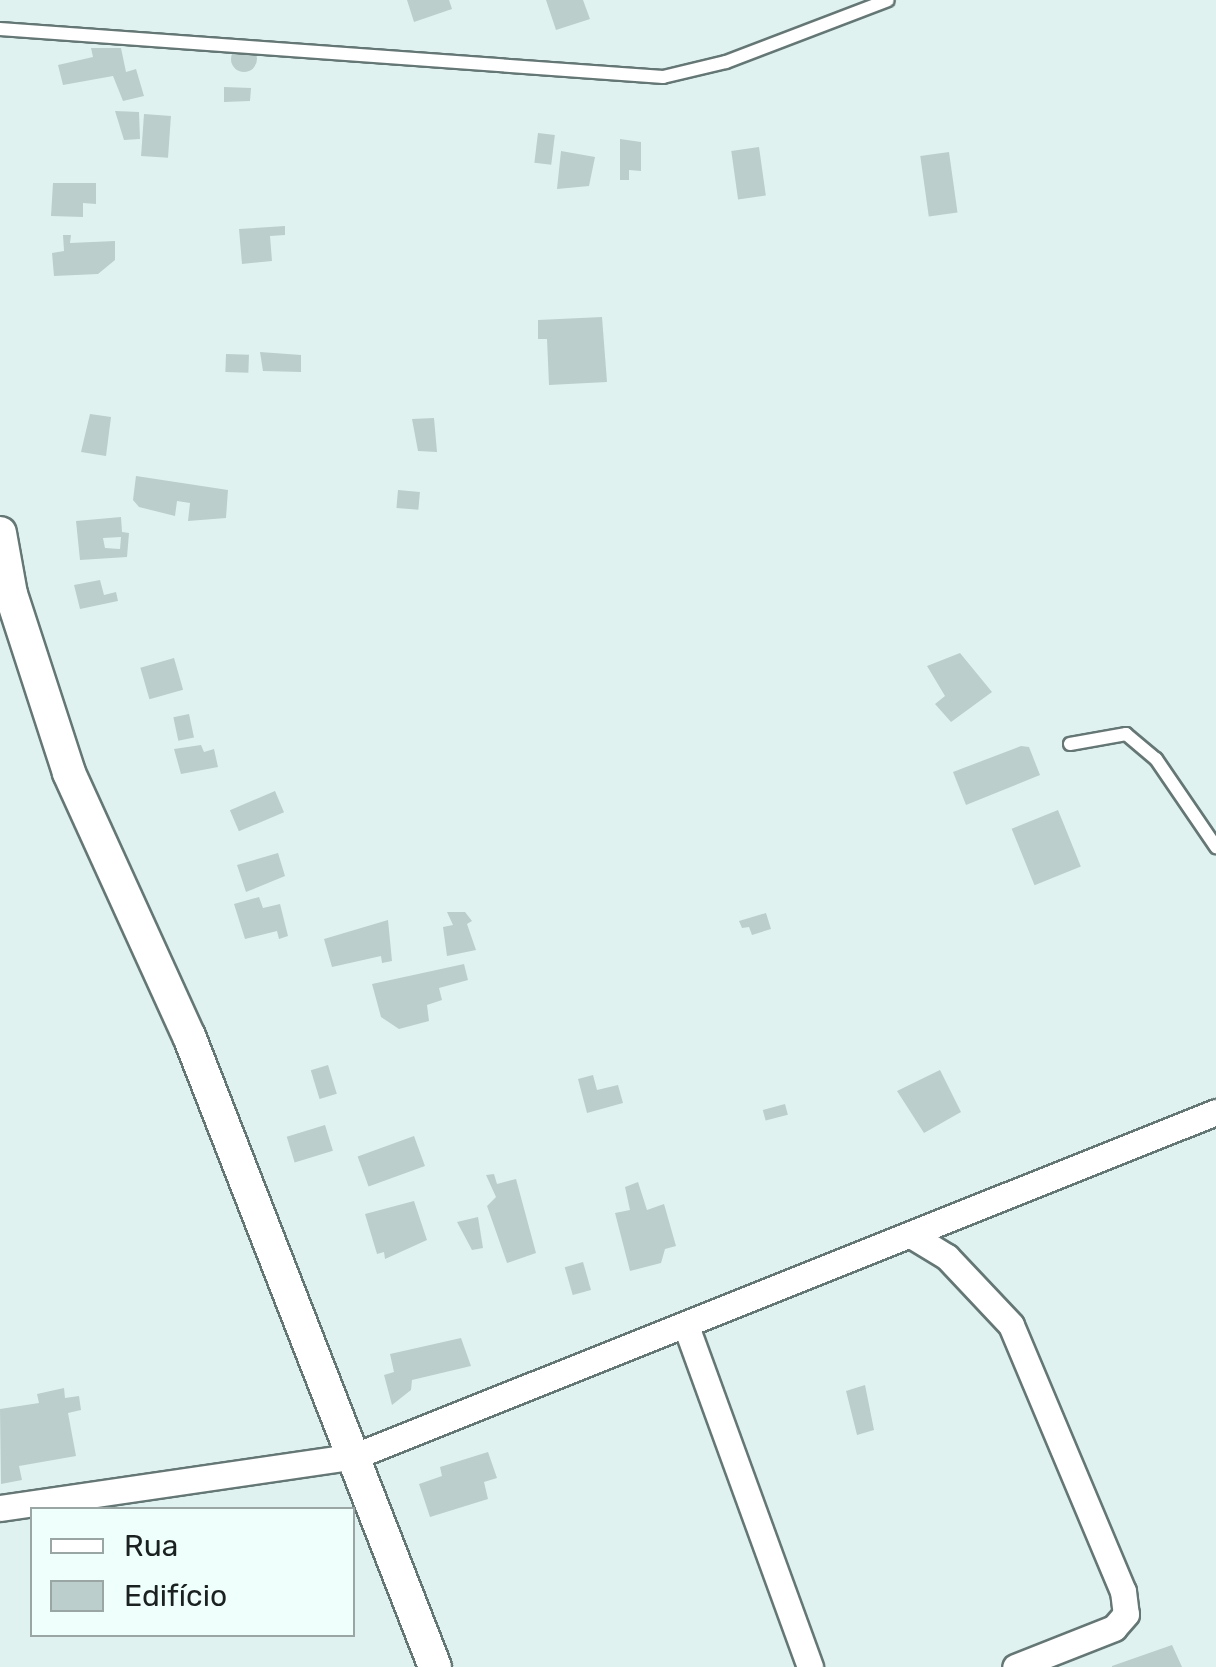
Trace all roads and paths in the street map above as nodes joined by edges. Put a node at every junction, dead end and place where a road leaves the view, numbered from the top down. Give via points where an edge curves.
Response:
1 (888, 0) edge
2 (0, 28) edge
3 (0, 532) edge
4 (1070, 744) dead end
5 (1216, 848) edge
6 (1216, 1112) edge
7 (911, 1236) junction
8 (686, 1326) junction
9 (355, 1456) junction
10 (0, 1508) edge
11 (435, 1667) edge
12 (810, 1667) edge
13 (1015, 1667) edge

1 - 2 lane via 726,62 663,77
3 - 9 street via 10,594 69,773 190,1036
4 - 5 lane via 1126,734 1156,759
6 - 7 street
7 - 8 street
7 - 13 street via 947,1256 1012,1325 1124,1591 1126,1614 1114,1628
8 - 9 street
8 - 12 street
9 - 10 street
9 - 11 street

